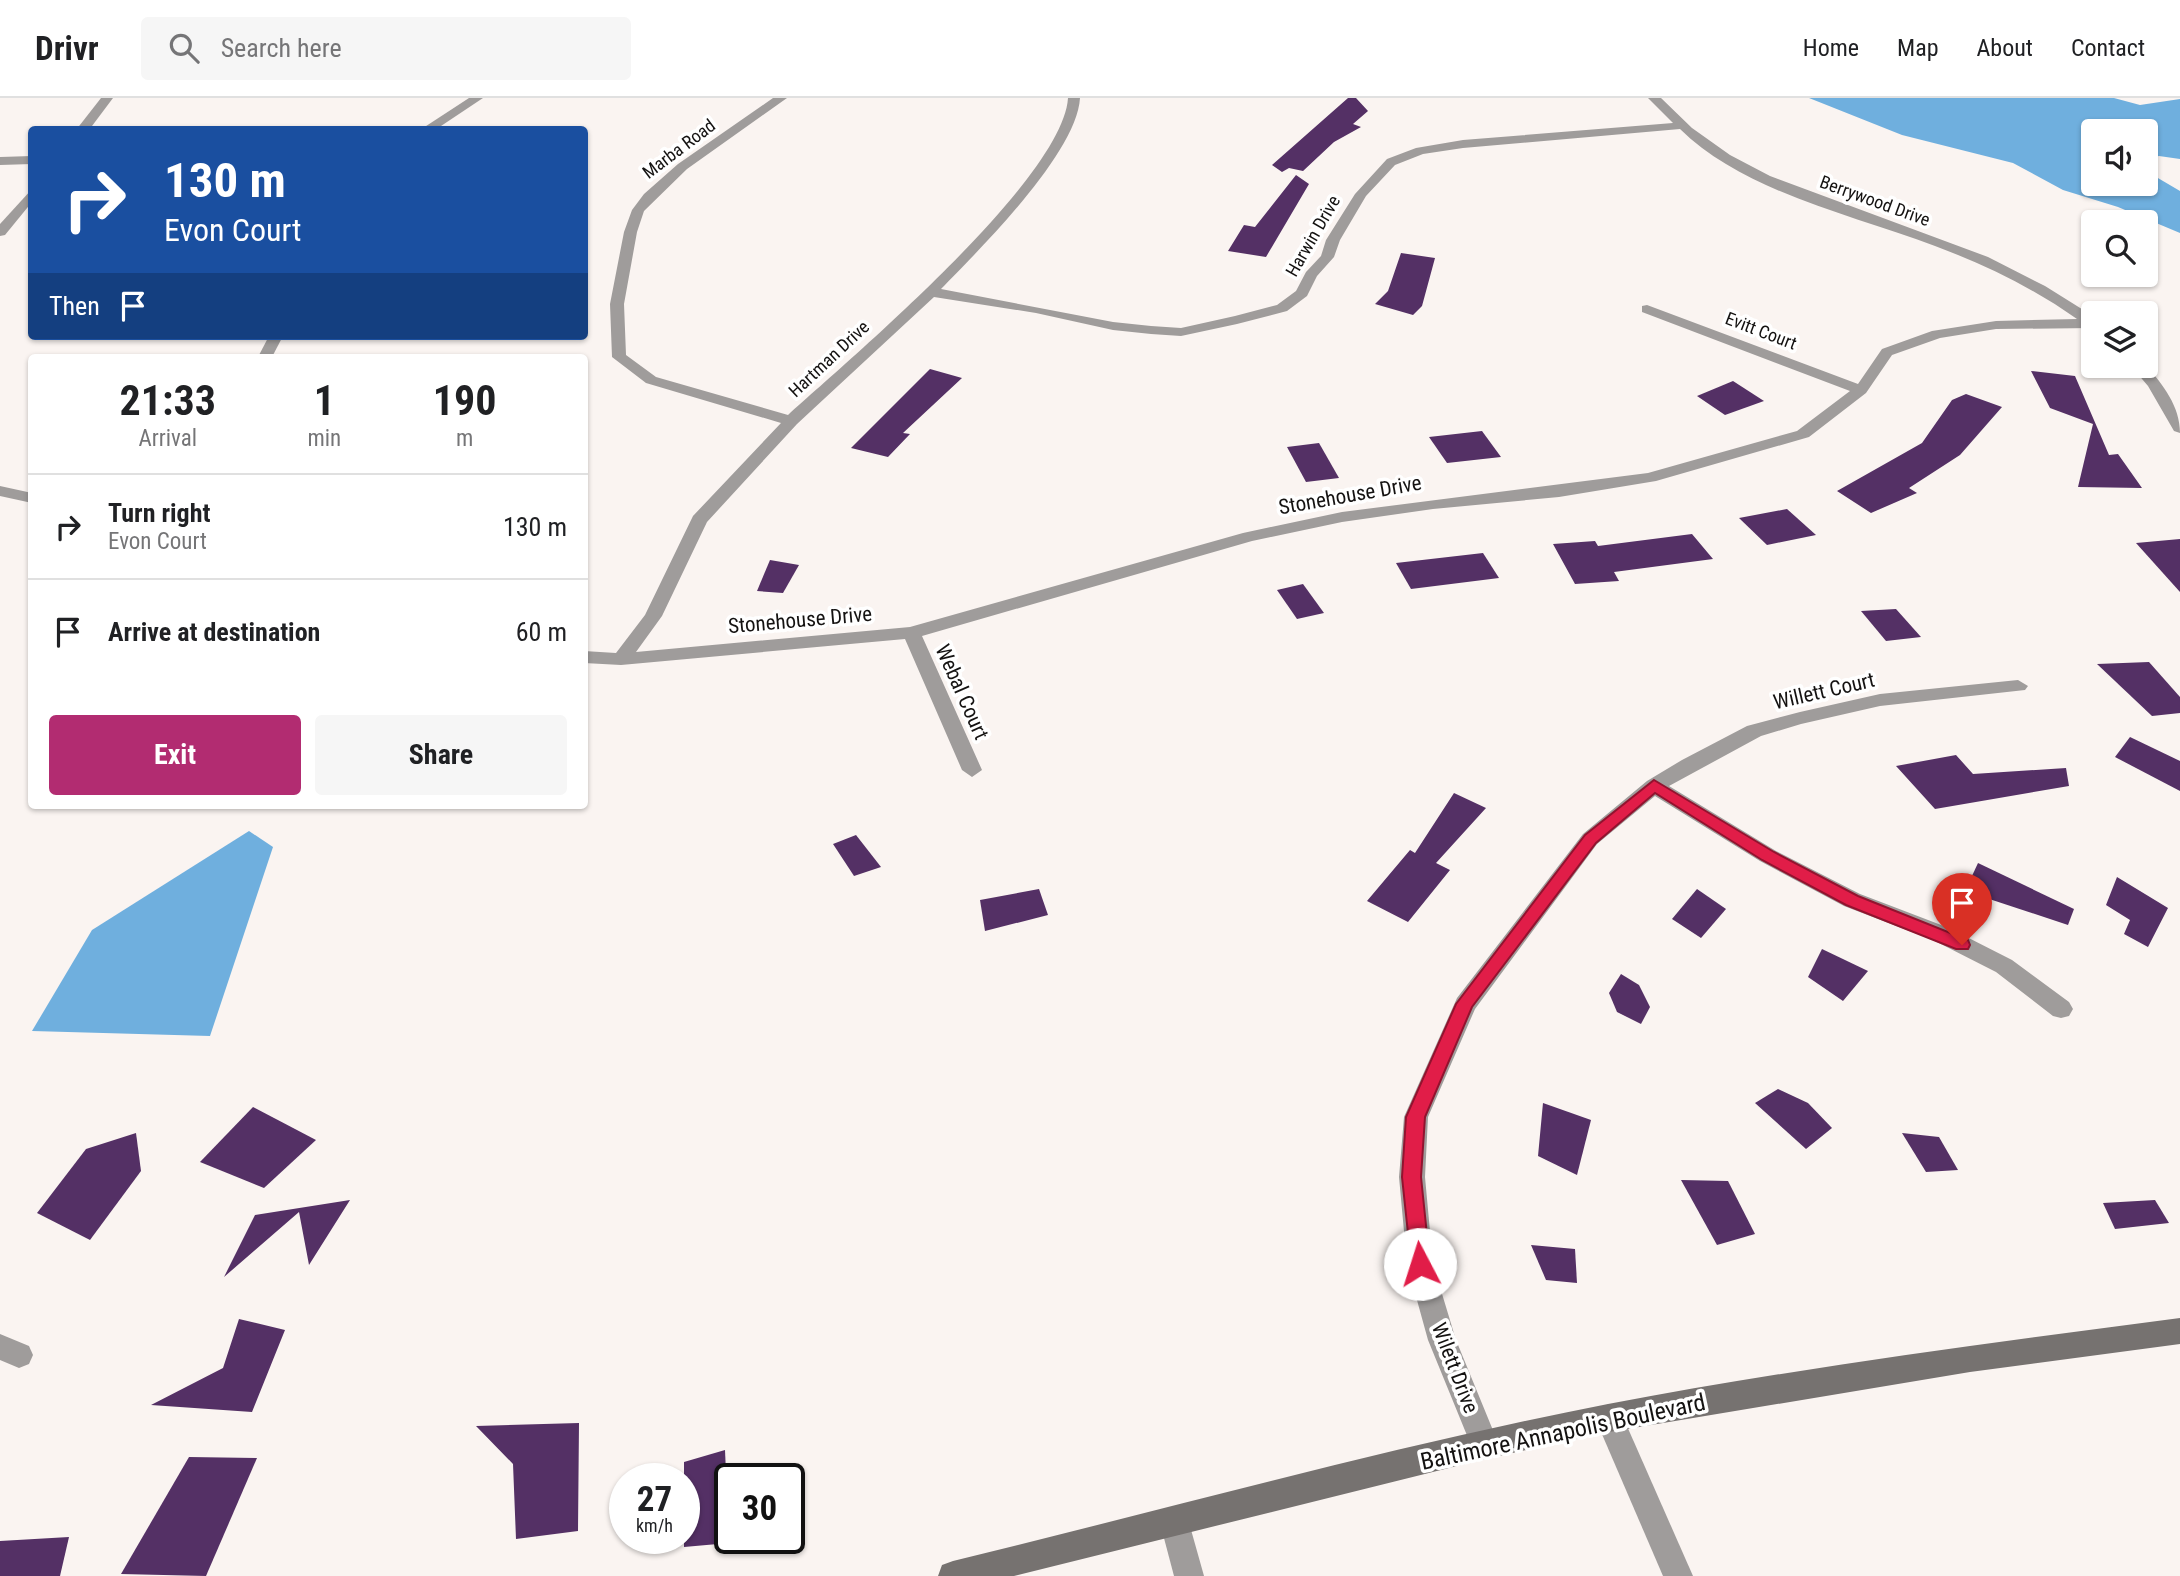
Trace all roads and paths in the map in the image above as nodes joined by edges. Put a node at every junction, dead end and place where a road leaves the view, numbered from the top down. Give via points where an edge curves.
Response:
1 (107, 98) edge
2 (477, 98) edge
3 (780, 98) edge
4 (1074, 98) edge
5 (1654, 98) edge
6 (85, 126) edge
7 (432, 126) edge
8 (1679, 126) junction
9 (28, 149) edge
10 (0, 150) edge
11 (28, 160) edge
12 (0, 162) edge
13 (28, 198) edge
14 (0, 232) edge
15 (932, 292) junction
16 (1647, 309) dead end
17 (2081, 316) edge
18 (2081, 323) edge
19 (2149, 378) edge
20 (1861, 390) junction
21 (791, 421) junction
22 (2180, 428) edge
23 (0, 491) edge
24 (28, 497) edge
25 (911, 632) junction
26 (588, 657) edge
27 (621, 659) junction
28 (2018, 686) dead end
29 (972, 770) dead end
30 (1654, 786) junction
31 (2061, 1009) dead end
32 (2180, 1331) edge
33 (1609, 1418) junction
34 (1485, 1445) junction
35 (1175, 1523) junction
36 (953, 1576) edge
37 (1189, 1576) edge
38 (1678, 1576) edge

1 - 6 street
2 - 7 street
3 - 21 street, Marba Road via 647,197 636,213 616,301 615,343 619,357 650,380
4 - 15 street, Hartman Drive via 1073,116 1030,184
5 - 8 street, Berrywood Drive
8 - 15 street, Harwin Drive via 1463,144 1420,151 1391,162 1360,194 1302,293 1282,308 1237,320 1181,332 1151,330
8 - 17 street, Berrywood Drive via 1755,174 1980,259 2037,287
9 - 10 street
11 - 12 street
13 - 14 street
15 - 21 street, Hartman Drive
16 - 20 street, Evitt Court
18 - 20 street, Stonehouse Drive via 1996,325 1937,334 1888,352
19 - 22 street
20 - 25 street, Stonehouse Drive via 1804,434 1650,478 1433,504 1292,528
21 - 27 street, Hartman Drive via 698,520 653,616
23 - 24 street
25 - 27 street, Stonehouse Drive
25 - 29 street, Webal Court
26 - 27 street, Stonehouse Drive
28 - 30 street, Willett Court via 1880,700 1800,718 1754,731
30 - 31 street via 1768,856 1852,900 1941,934 2004,966
30 - 34 street, Wilett Drive via 1590,839 1494,963 1465,1004 1416,1117 1412,1177 1420,1264 1442,1340
32 - 33 main road, Baltimore Annapolis Boulevard via 1970,1359
33 - 34 main road, Baltimore Annapolis Boulevard
33 - 38 street
34 - 35 main road, Baltimore Annapolis Boulevard
35 - 36 main road, Baltimore Annapolis Boulevard
35 - 37 street

